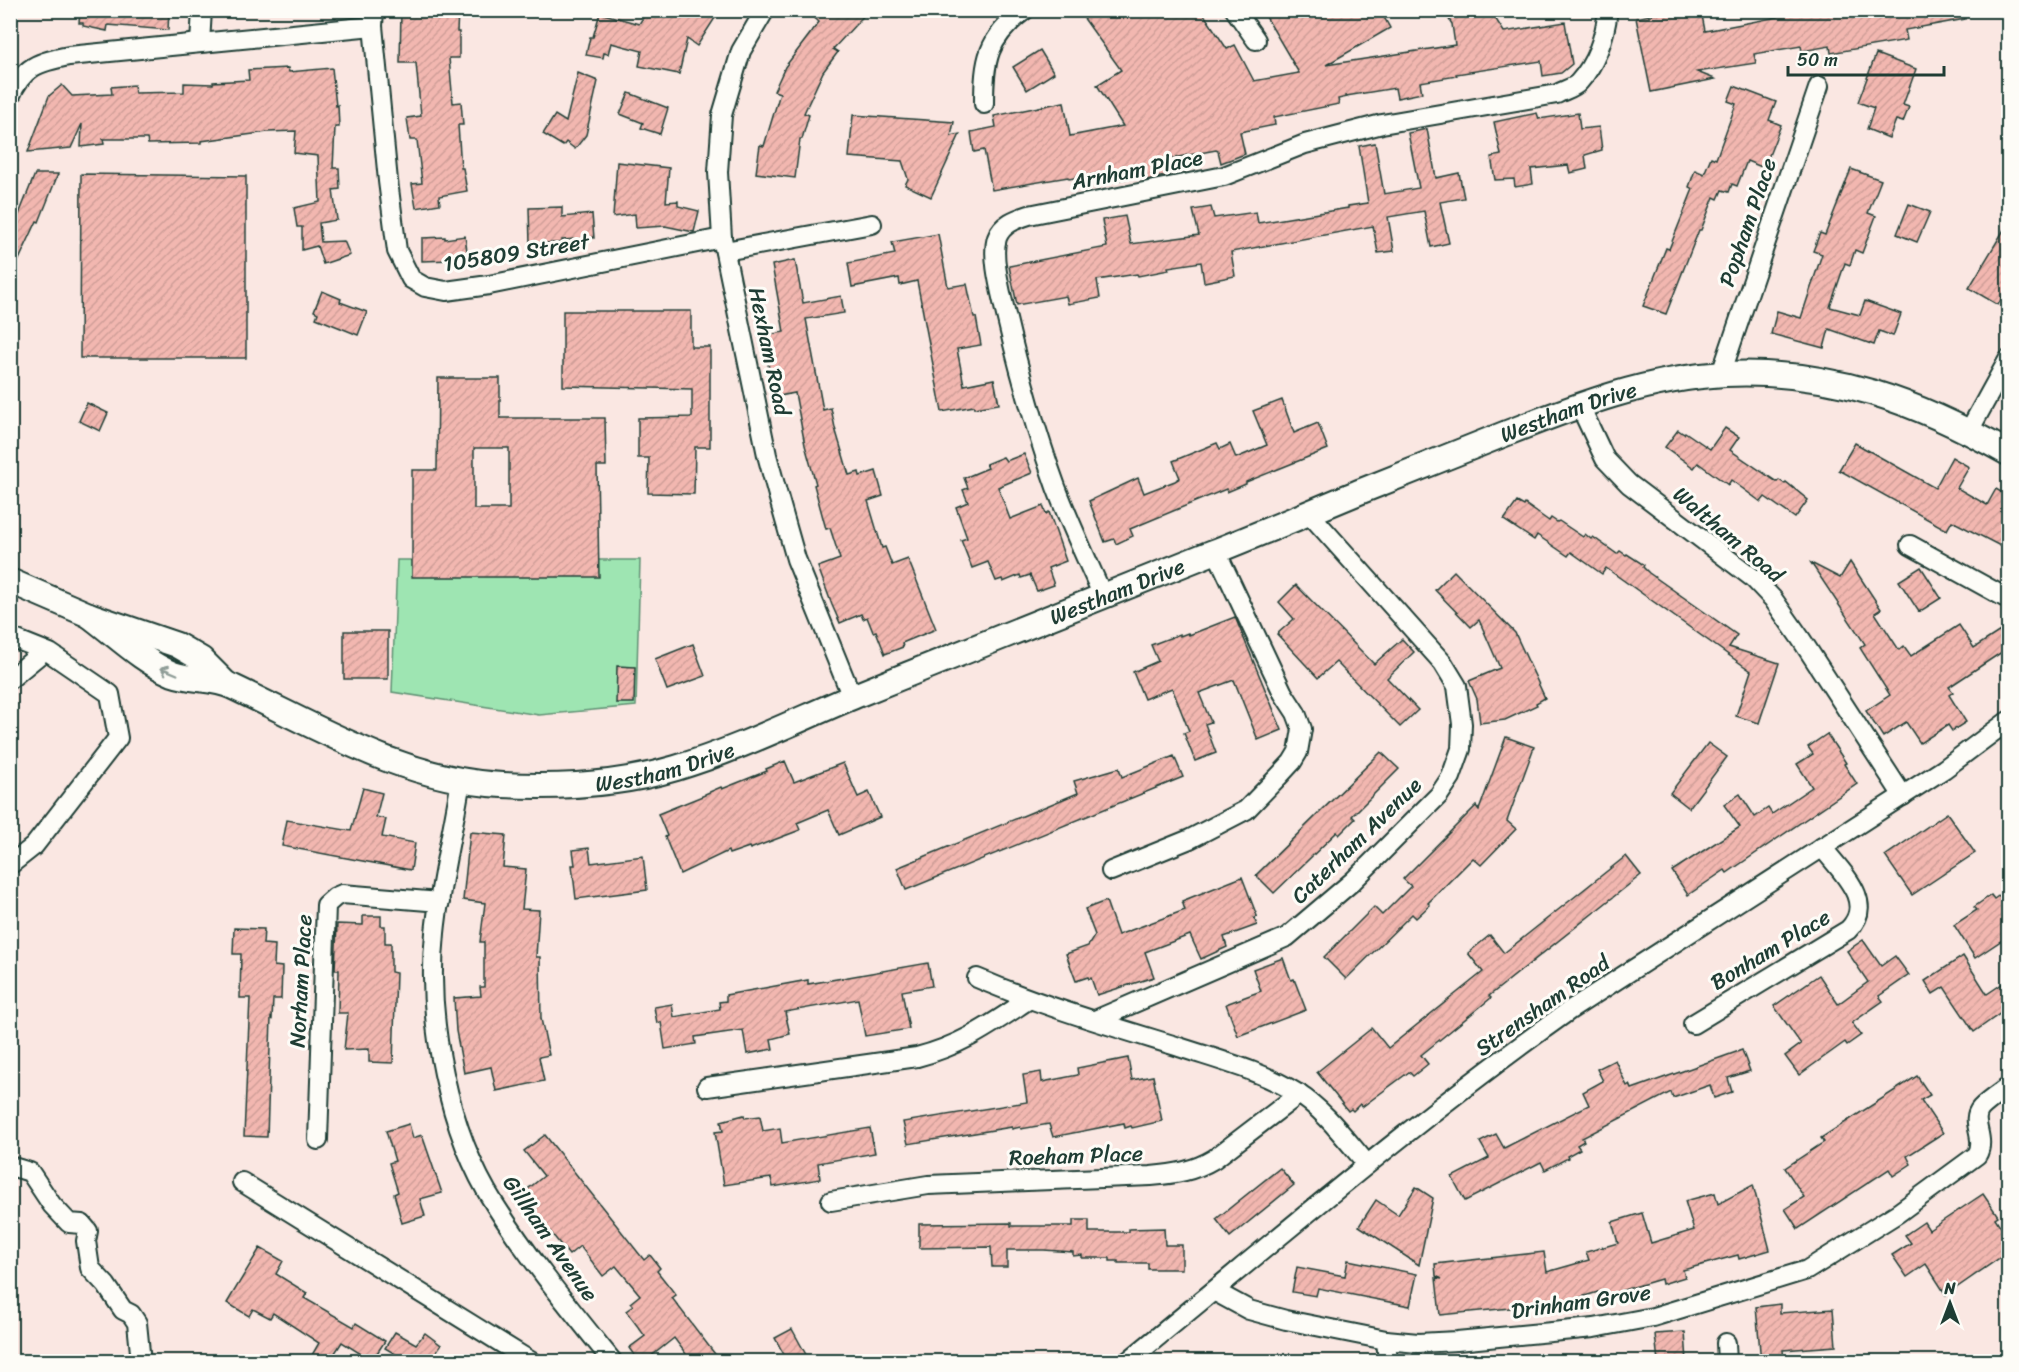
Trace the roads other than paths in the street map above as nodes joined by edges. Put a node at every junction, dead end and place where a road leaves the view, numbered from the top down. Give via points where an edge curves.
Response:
1 (202, 10) edge
2 (765, 10) edge
3 (1025, 10) edge
4 (1235, 10) edge
5 (1608, 10) edge
6 (374, 19) edge
7 (1256, 40) dead end
8 (200, 43) junction
9 (1818, 86) dead end
10 (10, 97) edge
11 (984, 104) dead end
12 (872, 224) dead end
13 (723, 245) junction
14 (2008, 360) edge
15 (1720, 374) junction
16 (1580, 406) junction
17 (1969, 431) junction
18 (2008, 453) edge
19 (1308, 512) junction
20 (1910, 544) dead end
21 (1216, 551) junction
22 (10, 581) edge
23 (1103, 597) junction
24 (2008, 599) edge
25 (10, 640) edge
26 (44, 651) junction
27 (10, 679) edge
28 (852, 697) junction
29 (2008, 721) edge
30 (461, 780) junction
31 (1903, 796) junction
32 (1822, 847) junction
33 (10, 865) edge
34 (1112, 871) dead end
35 (440, 902) junction
36 (976, 978) dead end
37 (1028, 1000) junction
38 (1095, 1020) junction
39 (1693, 1024) dead end
40 (707, 1087) dead end
41 (2008, 1087) edge
42 (1299, 1094) junction
43 (318, 1140) dead end
44 (1367, 1164) junction
45 (10, 1166) edge
46 (242, 1182) dead end
47 (831, 1201) dead end
48 (1214, 1291) junction
49 (1386, 1340) junction
50 (141, 1362) edge
51 (531, 1362) edge
52 (613, 1362) edge
53 (1127, 1362) edge
54 (1388, 1362) edge

1 - 8 street
2 - 13 street, Hexham Road via 741,51 722,114 718,172
3 - 11 street via 994,42 984,72
4 - 7 street
5 - 23 street, Arnham Place via 1599,49 1591,64 1577,84 1557,94 1382,123 1305,144 1224,176 1029,215 1003,228 995,254 1033,420 1057,489
6 - 8 street
6 - 13 street, 105809 Street via 397,251 411,279 425,287 446,291
8 - 10 street via 93,52 50,60 28,69
9 - 15 street, Popham Place
12 - 13 street, 105809 Street
13 - 28 street, Hexham Road via 767,455 796,559
14 - 17 street
15 - 16 street, Westham Drive via 1648,384
15 - 17 street, Westham Drive via 1782,374 1826,380 1881,393
16 - 19 street, Westham Drive
16 - 31 street, Waltham Road via 1605,459 1629,484 1753,578 1773,599
17 - 18 street, Westham Drive
19 - 21 street, Westham Drive
19 - 38 street, Caterham Avenue via 1443,663 1457,686 1461,749 1451,777 1439,795 1353,881 1287,937
20 - 24 street
21 - 23 street, Westham Drive
21 - 34 street via 1296,713 1302,729 1298,752 1245,810 1190,839
22 - 30 street, Westham Drive via 89,615 158,667 196,680 225,683 363,751
23 - 28 street, Westham Drive
25 - 26 street
26 - 27 street
26 - 33 street via 110,694 118,738 34,846
28 - 30 street, Westham Drive via 728,750 661,772 608,782 558,785
29 - 31 street, Strensham Road
30 - 35 street, Gillham Avenue
31 - 32 street, Strensham Road
32 - 39 street, Bonham Place via 1858,895 1860,910 1855,924
32 - 44 street, Strensham Road via 1570,1010
35 - 43 street, Norham Place via 342,894 326,905
35 - 52 street, Gillham Avenue via 435,933 434,1012 452,1106 466,1150 494,1204 530,1256
36 - 37 street
37 - 38 street
37 - 40 street via 975,1035 940,1051
38 - 42 street via 1256,1073
41 - 49 street, Drinham Grove via 1977,1115 1981,1140 1977,1155 1898,1213 1807,1270 1653,1317 1594,1328 1457,1341
42 - 44 street via 1321,1112
42 - 47 street, Roeham Place via 1201,1167 1185,1172 928,1185
44 - 48 street, Strensham Road
45 - 50 street via 30,1172 69,1223 82,1224 88,1231 90,1268 137,1323
46 - 51 street
48 - 49 street, Drinham Grove via 1249,1310
48 - 53 street, Strensham Road
49 - 54 street

